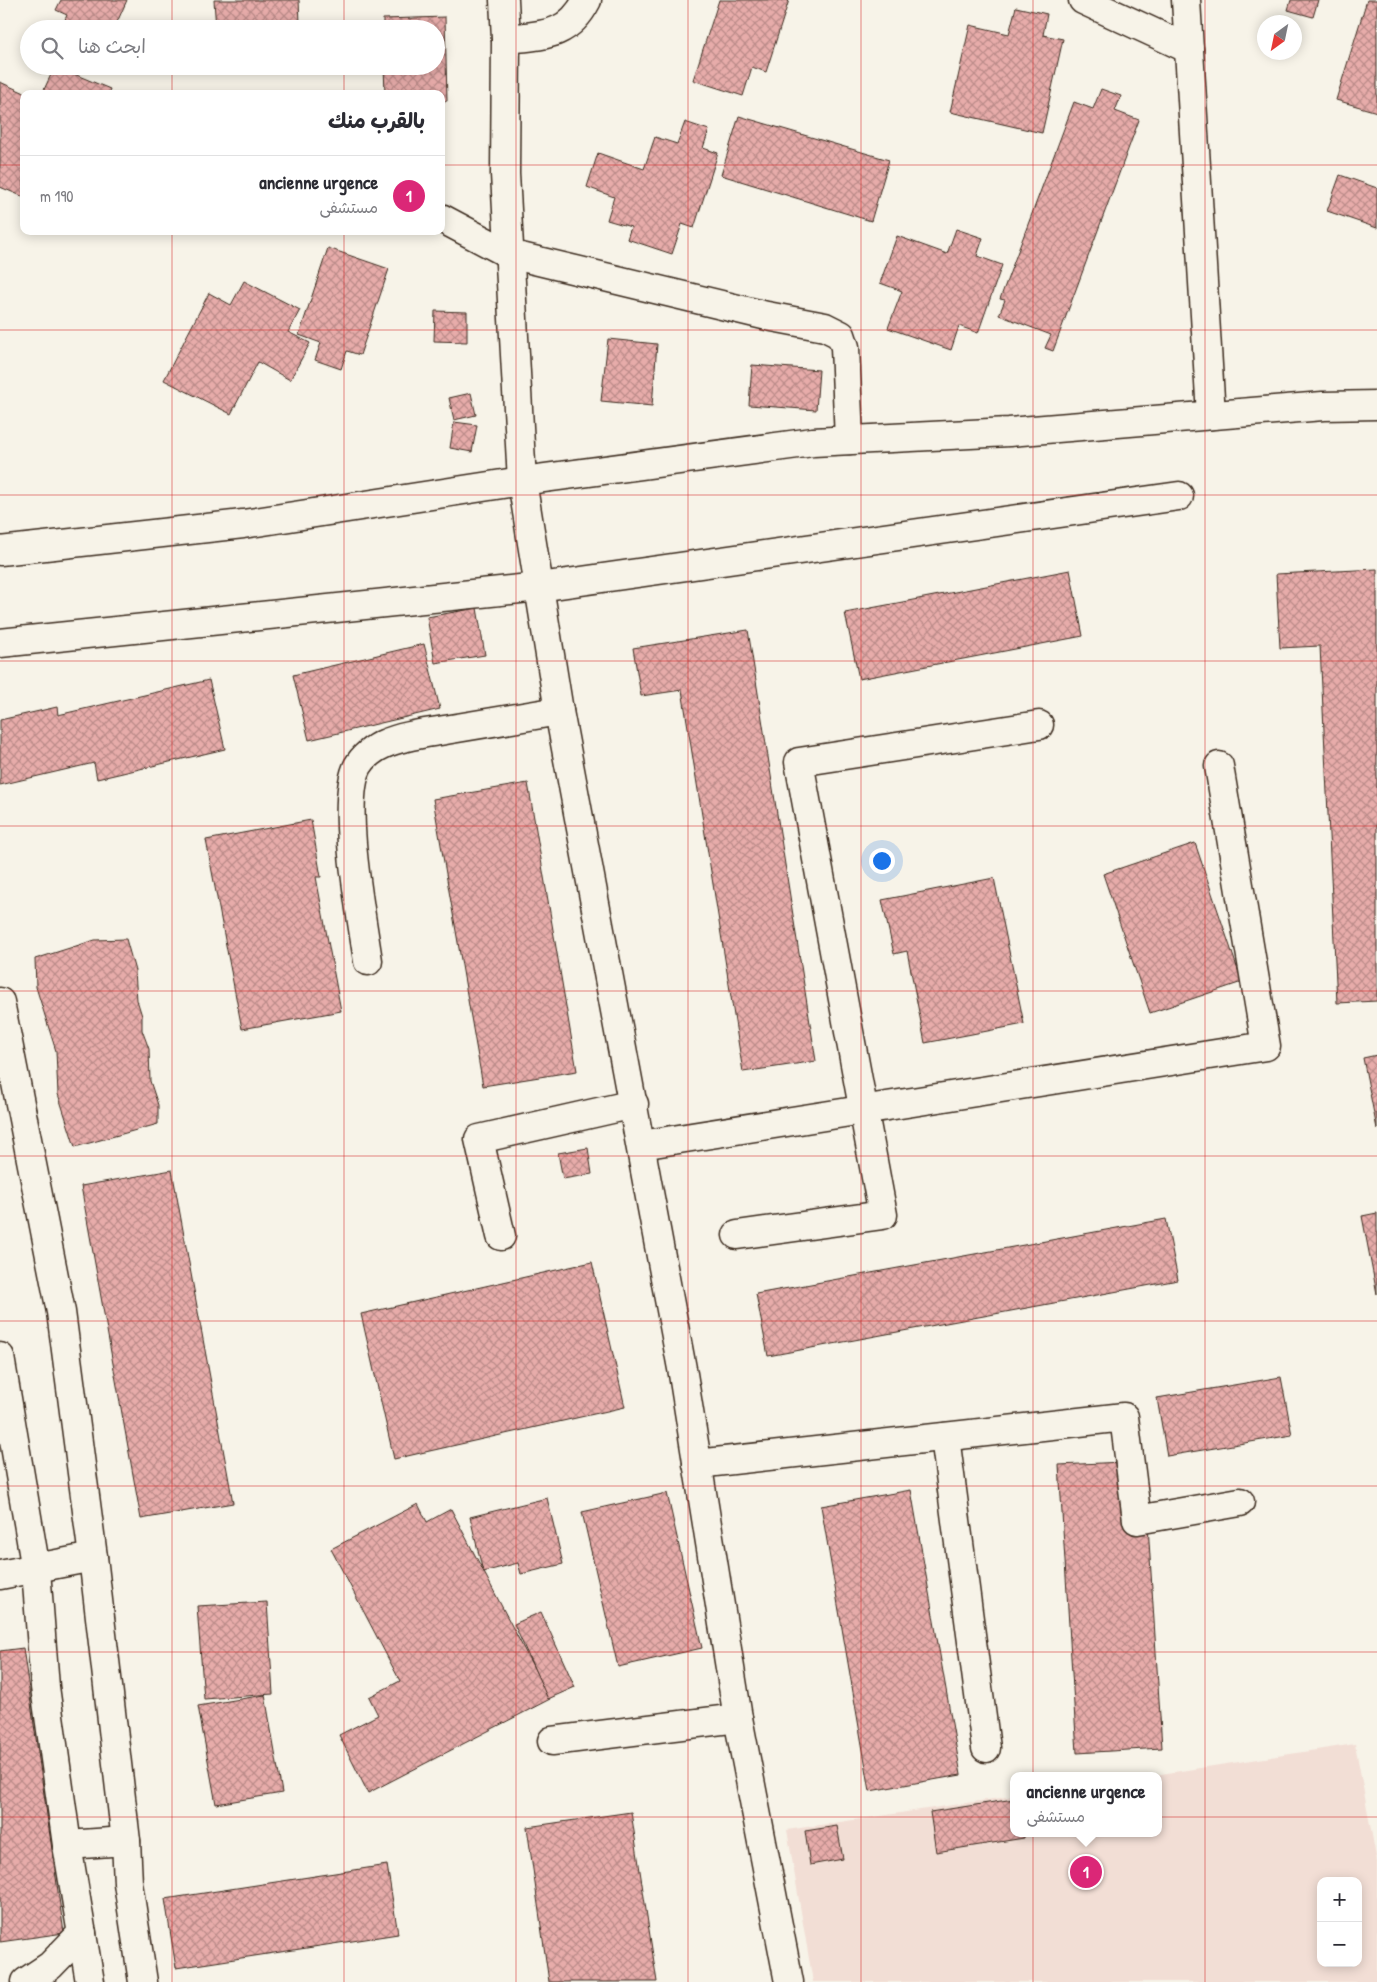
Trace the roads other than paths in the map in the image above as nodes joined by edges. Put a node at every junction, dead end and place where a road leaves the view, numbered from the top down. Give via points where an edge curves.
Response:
1 (504, 0) edge
2 (587, 0) edge
3 (1083, 0) edge
4 (1186, 0) edge
5 (506, 40) junction
6 (1189, 49) junction
7 (445, 220) edge
8 (509, 254) junction
9 (1377, 405) edge
10 (1211, 415) junction
11 (849, 440) junction
12 (522, 481) junction
13 (1179, 496) dead end
14 (0, 551) edge
15 (539, 587) junction
16 (0, 644) edge
17 (559, 711) junction
18 (1039, 725) dead end
19 (1219, 766) dead end
20 (368, 961) dead end
21 (0, 1002) edge
22 (634, 1104) junction
23 (864, 1110) junction
24 (641, 1145) junction
25 (737, 1235) dead end
26 (501, 1236) dead end
27 (0, 1357) edge
28 (945, 1437) junction
29 (698, 1464) junction
30 (1240, 1502) dead end
31 (94, 1557) junction
32 (36, 1570) junction
33 (0, 1575) edge
34 (738, 1718) junction
35 (552, 1741) dead end
36 (986, 1748) dead end
37 (126, 1841) junction
38 (67, 1845) junction
39 (82, 1933) junction
40 (26, 1982) edge
41 (90, 1982) edge
42 (144, 1982) edge
43 (789, 1982) edge

1 - 5 street
2 - 5 street via 580,14 565,28 551,34
3 - 6 street
4 - 6 street
5 - 8 street via 505,174
6 - 10 street
7 - 8 street
8 - 11 street via 824,327 840,335 845,347
8 - 12 street
9 - 10 street
10 - 11 street via 1009,432
11 - 12 street
12 - 14 street via 243,524
12 - 15 street
13 - 15 street
15 - 16 street
15 - 17 street
17 - 20 street via 383,744 358,765 352,784 351,822
17 - 22 street
18 - 23 street via 799,762
19 - 23 street via 1266,1046
21 - 31 street via 61,1312
22 - 24 street
22 - 26 street via 479,1139
23 - 24 street
23 - 25 street via 883,1215
24 - 29 street
27 - 32 street
28 - 29 street
28 - 30 street via 1124,1417 1137,1520
28 - 36 street
29 - 34 street
31 - 32 street
31 - 37 street
32 - 33 street
32 - 38 street via 45,1688
34 - 35 street
34 - 43 street
37 - 38 street
37 - 42 street via 128,1883
38 - 39 street
39 - 40 street via 50,1966
39 - 41 street

